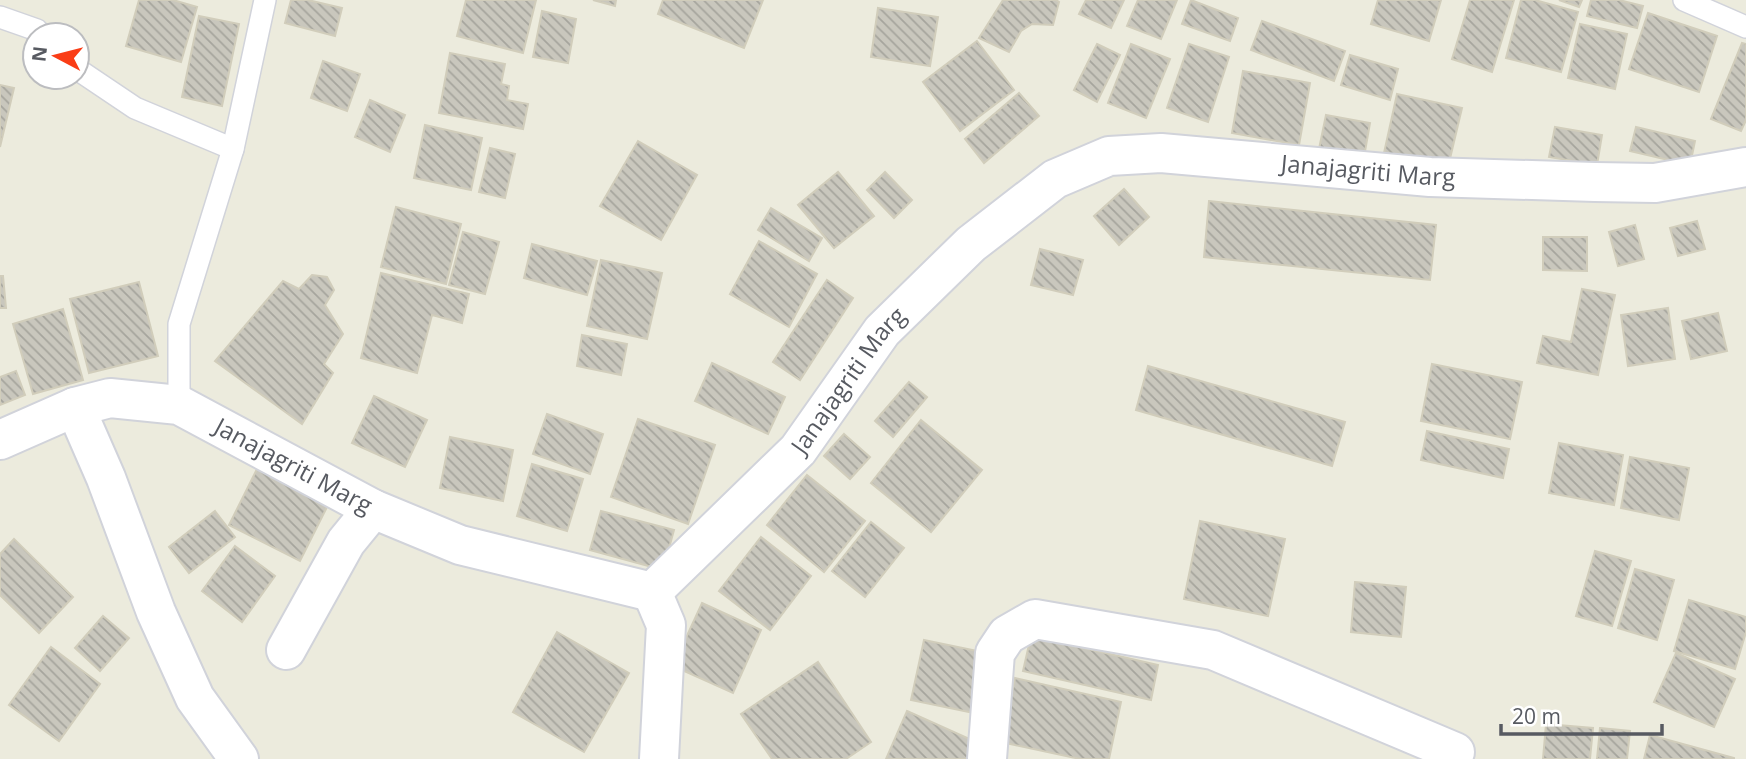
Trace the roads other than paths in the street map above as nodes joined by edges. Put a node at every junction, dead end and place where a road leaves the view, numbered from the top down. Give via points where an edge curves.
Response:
1 (265, 0) edge
2 (1684, 0) edge
3 (0, 17) edge
4 (21, 24) edge
5 (1746, 27) edge
6 (91, 78) edge
7 (233, 149) junction
8 (1746, 167) edge
9 (179, 405) junction
10 (75, 407) junction
11 (0, 440) edge
12 (373, 509) junction
13 (652, 592) junction
14 (286, 650) dead end
15 (1455, 751) dead end
16 (239, 759) edge
17 (659, 759) edge
18 (987, 759) edge

1 - 7 lane
2 - 5 lane
3 - 4 lane
6 - 7 lane via 135,108
7 - 9 lane via 178,324
8 - 13 street, Janajagriti Marg via 1655,183 1595,182 1430,177 1161,153 1109,156 1055,179 971,243 882,331 798,450
9 - 10 street, Janajagriti Marg via 110,398
9 - 12 street, Janajagriti Marg
10 - 11 street, Janajagriti Marg
10 - 16 street via 195,698
12 - 13 street, Janajagriti Marg via 460,545
12 - 14 street via 346,542
13 - 17 street via 666,625
15 - 18 street via 1213,650 1035,619 1007,635 995,653

